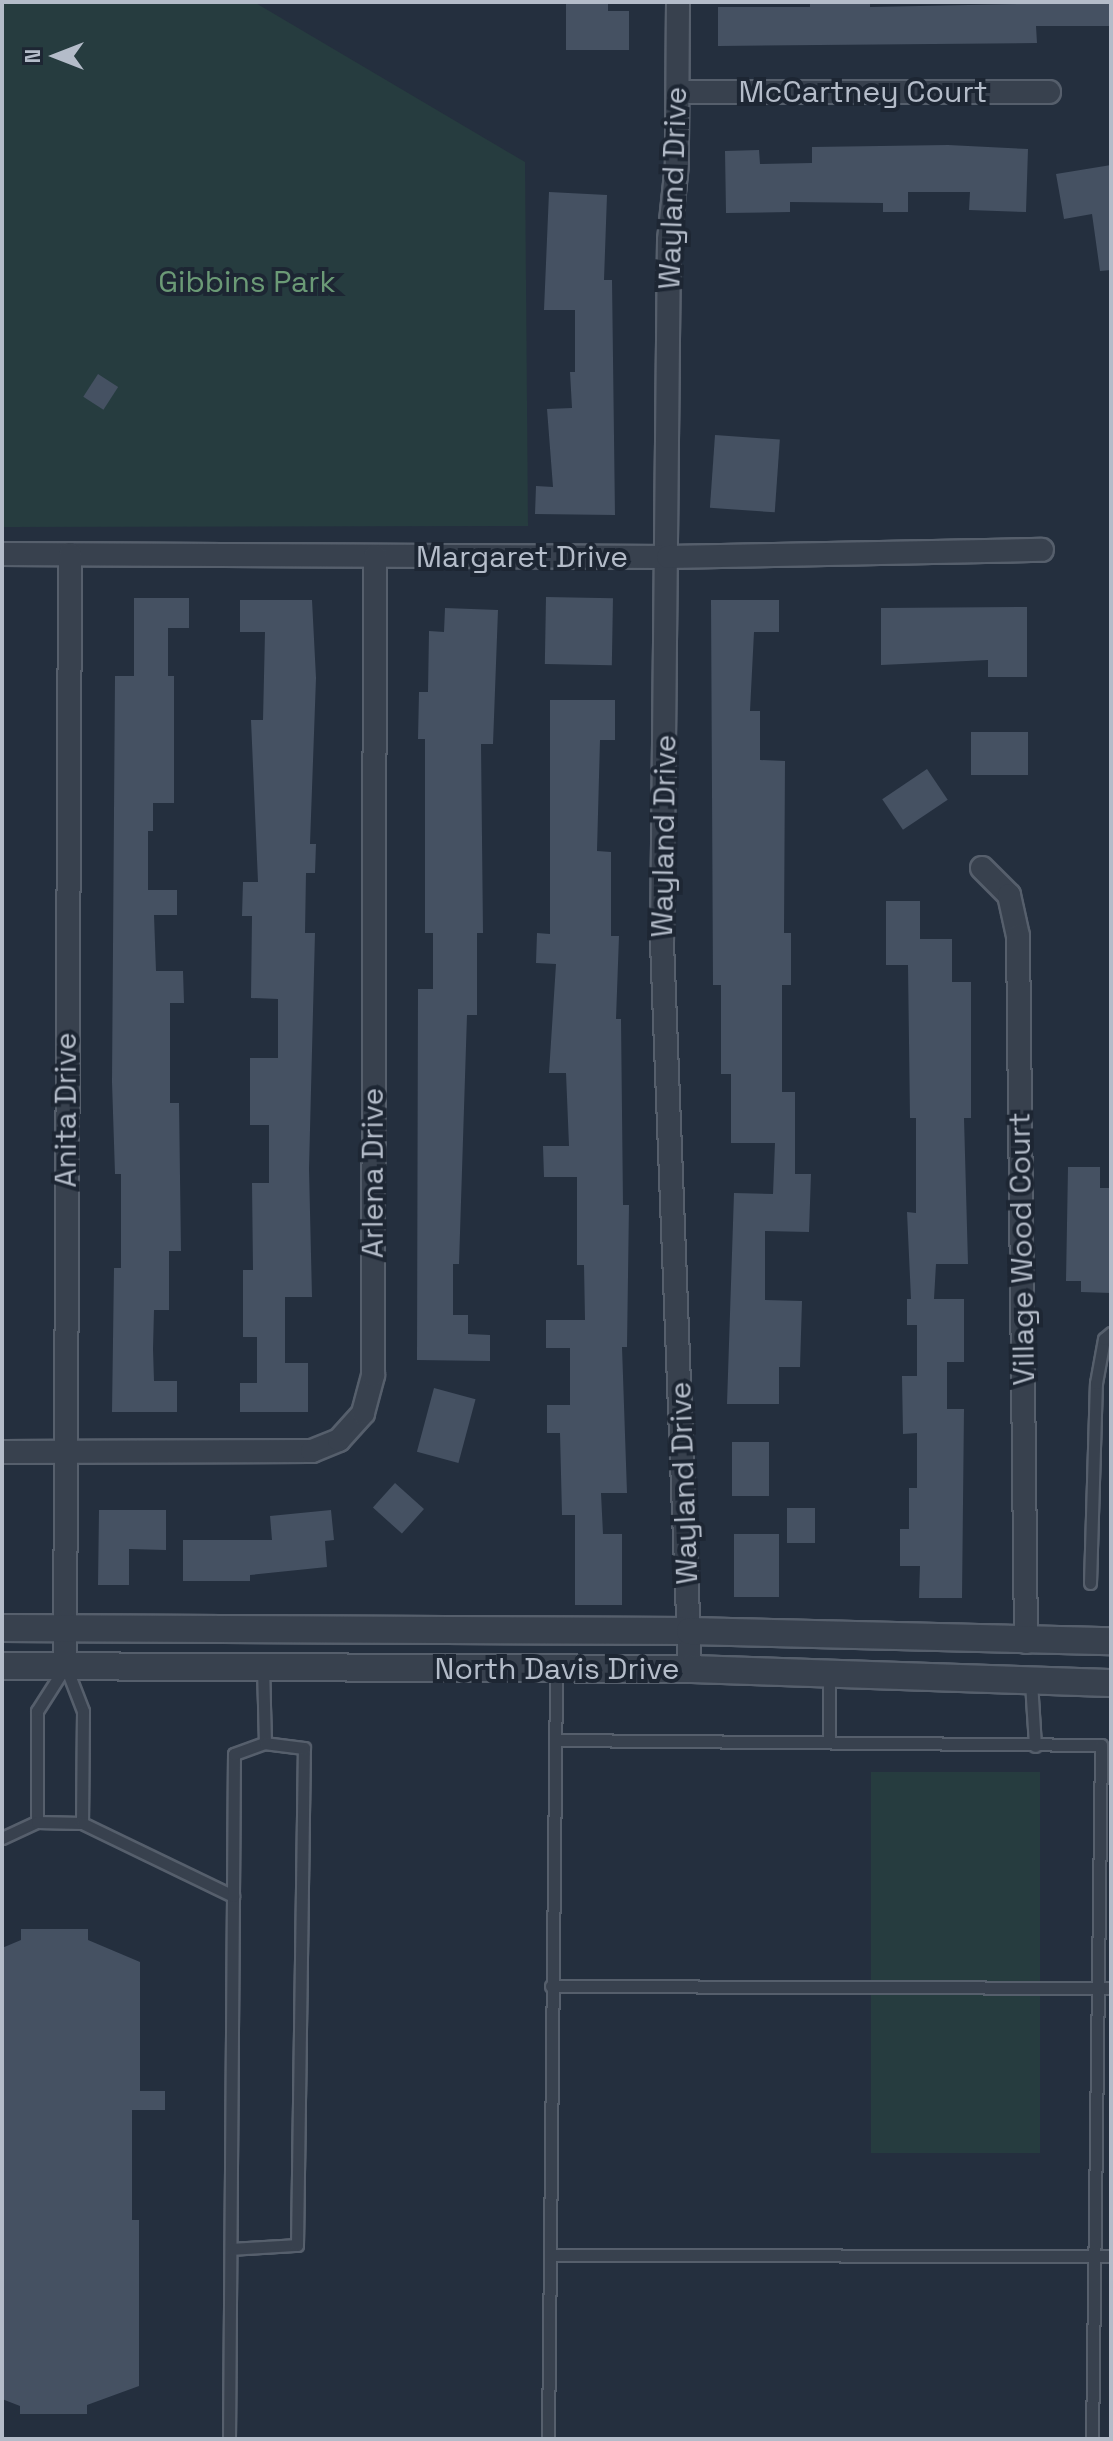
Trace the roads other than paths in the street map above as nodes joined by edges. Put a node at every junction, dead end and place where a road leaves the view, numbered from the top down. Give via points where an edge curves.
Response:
1 (678, 2) edge
2 (678, 92) junction
3 (1049, 92) dead end
4 (1042, 550) dead end
5 (2, 554) edge
6 (70, 554) junction
7 (375, 556) junction
8 (668, 557) junction
9 (982, 868) dead end
10 (1109, 1339) edge
11 (2, 1452) edge
12 (65, 1453) junction
13 (1090, 1583) dead end
14 (2, 1628) edge
15 (66, 1628) junction
16 (690, 1631) junction
17 (1111, 1641) edge
18 (1026, 1642) junction
19 (2, 1666) edge
20 (65, 1666) junction
21 (263, 1667) junction
22 (690, 1669) junction
23 (556, 1670) junction
24 (829, 1676) junction
25 (1031, 1681) junction
26 (1111, 1683) edge
27 (555, 1740) junction
28 (829, 1742) junction
29 (265, 1743) junction
30 (1035, 1746) junction
31 (37, 1822) junction
32 (82, 1823) junction
33 (2, 1838) edge
34 (233, 1896) junction
35 (551, 1986) junction
36 (1106, 1988) edge
37 (231, 2249) junction
38 (550, 2255) junction
39 (1095, 2256) junction
40 (1111, 2256) edge
41 (229, 2439) edge
42 (548, 2439) edge
43 (1092, 2439) edge

1 - 2 street, Wayland Drive
2 - 3 street, McCartney Court
2 - 8 street, Wayland Drive via 669,240
4 - 8 street, Margaret Drive
5 - 6 street, Margaret Drive
6 - 7 street, Margaret Drive
6 - 12 street, Anita Drive
7 - 8 street, Margaret Drive
7 - 12 street, Arlena Drive via 373,1375 363,1413 339,1440 312,1451
8 - 16 street, Wayland Drive via 662,943
9 - 18 street, Village Wood Court via 1009,895 1018,936
10 - 13 lane via 1096,1383
11 - 12 street, Arlena Drive
12 - 15 street, Anita Drive
14 - 15 street, North Davis Drive
15 - 16 street, North Davis Drive
15 - 20 street, Anita Drive
16 - 18 street, North Davis Drive
16 - 22 street, Wayland Drive
17 - 18 street, North Davis Drive
19 - 20 street, North Davis Drive
20 - 21 street, North Davis Drive
20 - 31 lane via 37,1711
20 - 32 lane via 83,1711
21 - 23 street, North Davis Drive
21 - 29 lane
22 - 23 street, North Davis Drive
22 - 24 street, North Davis Drive
23 - 27 lane
24 - 25 street, North Davis Drive
24 - 28 lane
25 - 26 street, North Davis Drive
25 - 30 lane
27 - 28 lane
27 - 35 lane
28 - 30 lane
29 - 34 lane via 234,1754
29 - 37 lane via 304,1748 297,2245
30 - 36 lane via 1101,1745
31 - 32 lane
31 - 33 lane
32 - 34 lane
34 - 37 lane
35 - 36 lane
35 - 38 lane
36 - 39 lane
37 - 41 lane
38 - 39 lane
38 - 42 lane
39 - 40 lane
39 - 43 lane

